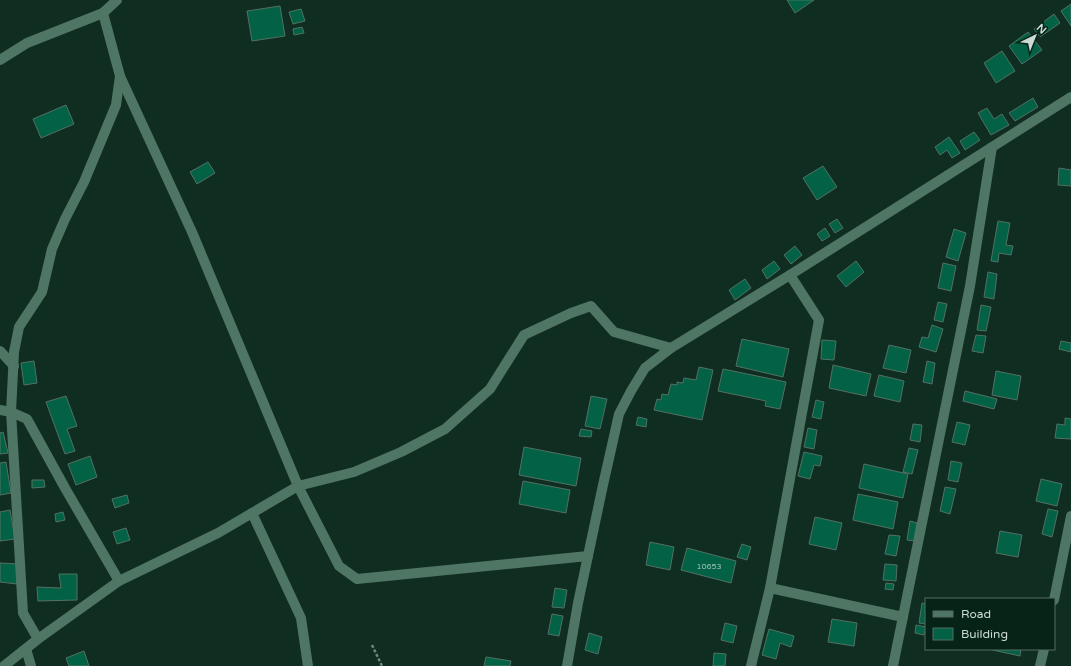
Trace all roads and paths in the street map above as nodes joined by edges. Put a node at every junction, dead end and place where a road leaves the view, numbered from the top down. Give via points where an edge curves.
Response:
1 (117, 0) edge
2 (103, 13) junction
3 (0, 60) edge
4 (120, 76) junction
5 (1071, 98) edge
6 (992, 147) junction
7 (790, 275) junction
8 (671, 348) junction
9 (0, 351) edge
10 (14, 366) junction
11 (0, 410) edge
12 (11, 412) junction
13 (298, 486) junction
14 (252, 513) junction
15 (1071, 516) edge
16 (588, 556) junction
17 (119, 581) junction
18 (770, 588) junction
19 (1054, 598) edge
20 (903, 617) junction
21 (38, 639) junction
22 (372, 645) dead end
23 (26, 649) junction
24 (1044, 650) edge
25 (4, 666) edge
26 (31, 666) edge
27 (308, 666) edge
28 (382, 666) edge
29 (567, 666) edge
30 (751, 666) edge
31 (893, 666) edge
32 (1040, 666) edge

1 - 2 street
2 - 3 street via 27,43
2 - 4 street
4 - 10 street via 116,105 84,182 52,249 42,292 20,327 14,352
4 - 13 street via 192,232
5 - 6 street
6 - 7 street
6 - 20 street via 970,286
7 - 8 street
7 - 18 street via 819,320
8 - 13 street via 614,332 591,306 571,313 524,335 490,389 444,429 401,452 354,472
8 - 16 street via 645,368 619,414
9 - 10 street
10 - 12 street
11 - 12 street
12 - 17 street via 27,419
12 - 21 street via 23,613
13 - 14 street
13 - 16 street via 339,566 357,579
14 - 17 street via 218,533
14 - 27 street via 301,618
15 - 19 street
16 - 29 street
17 - 21 street
18 - 20 street
18 - 30 street
20 - 31 street
21 - 23 street
22 - 28 path
23 - 25 street
23 - 26 street
24 - 32 street

